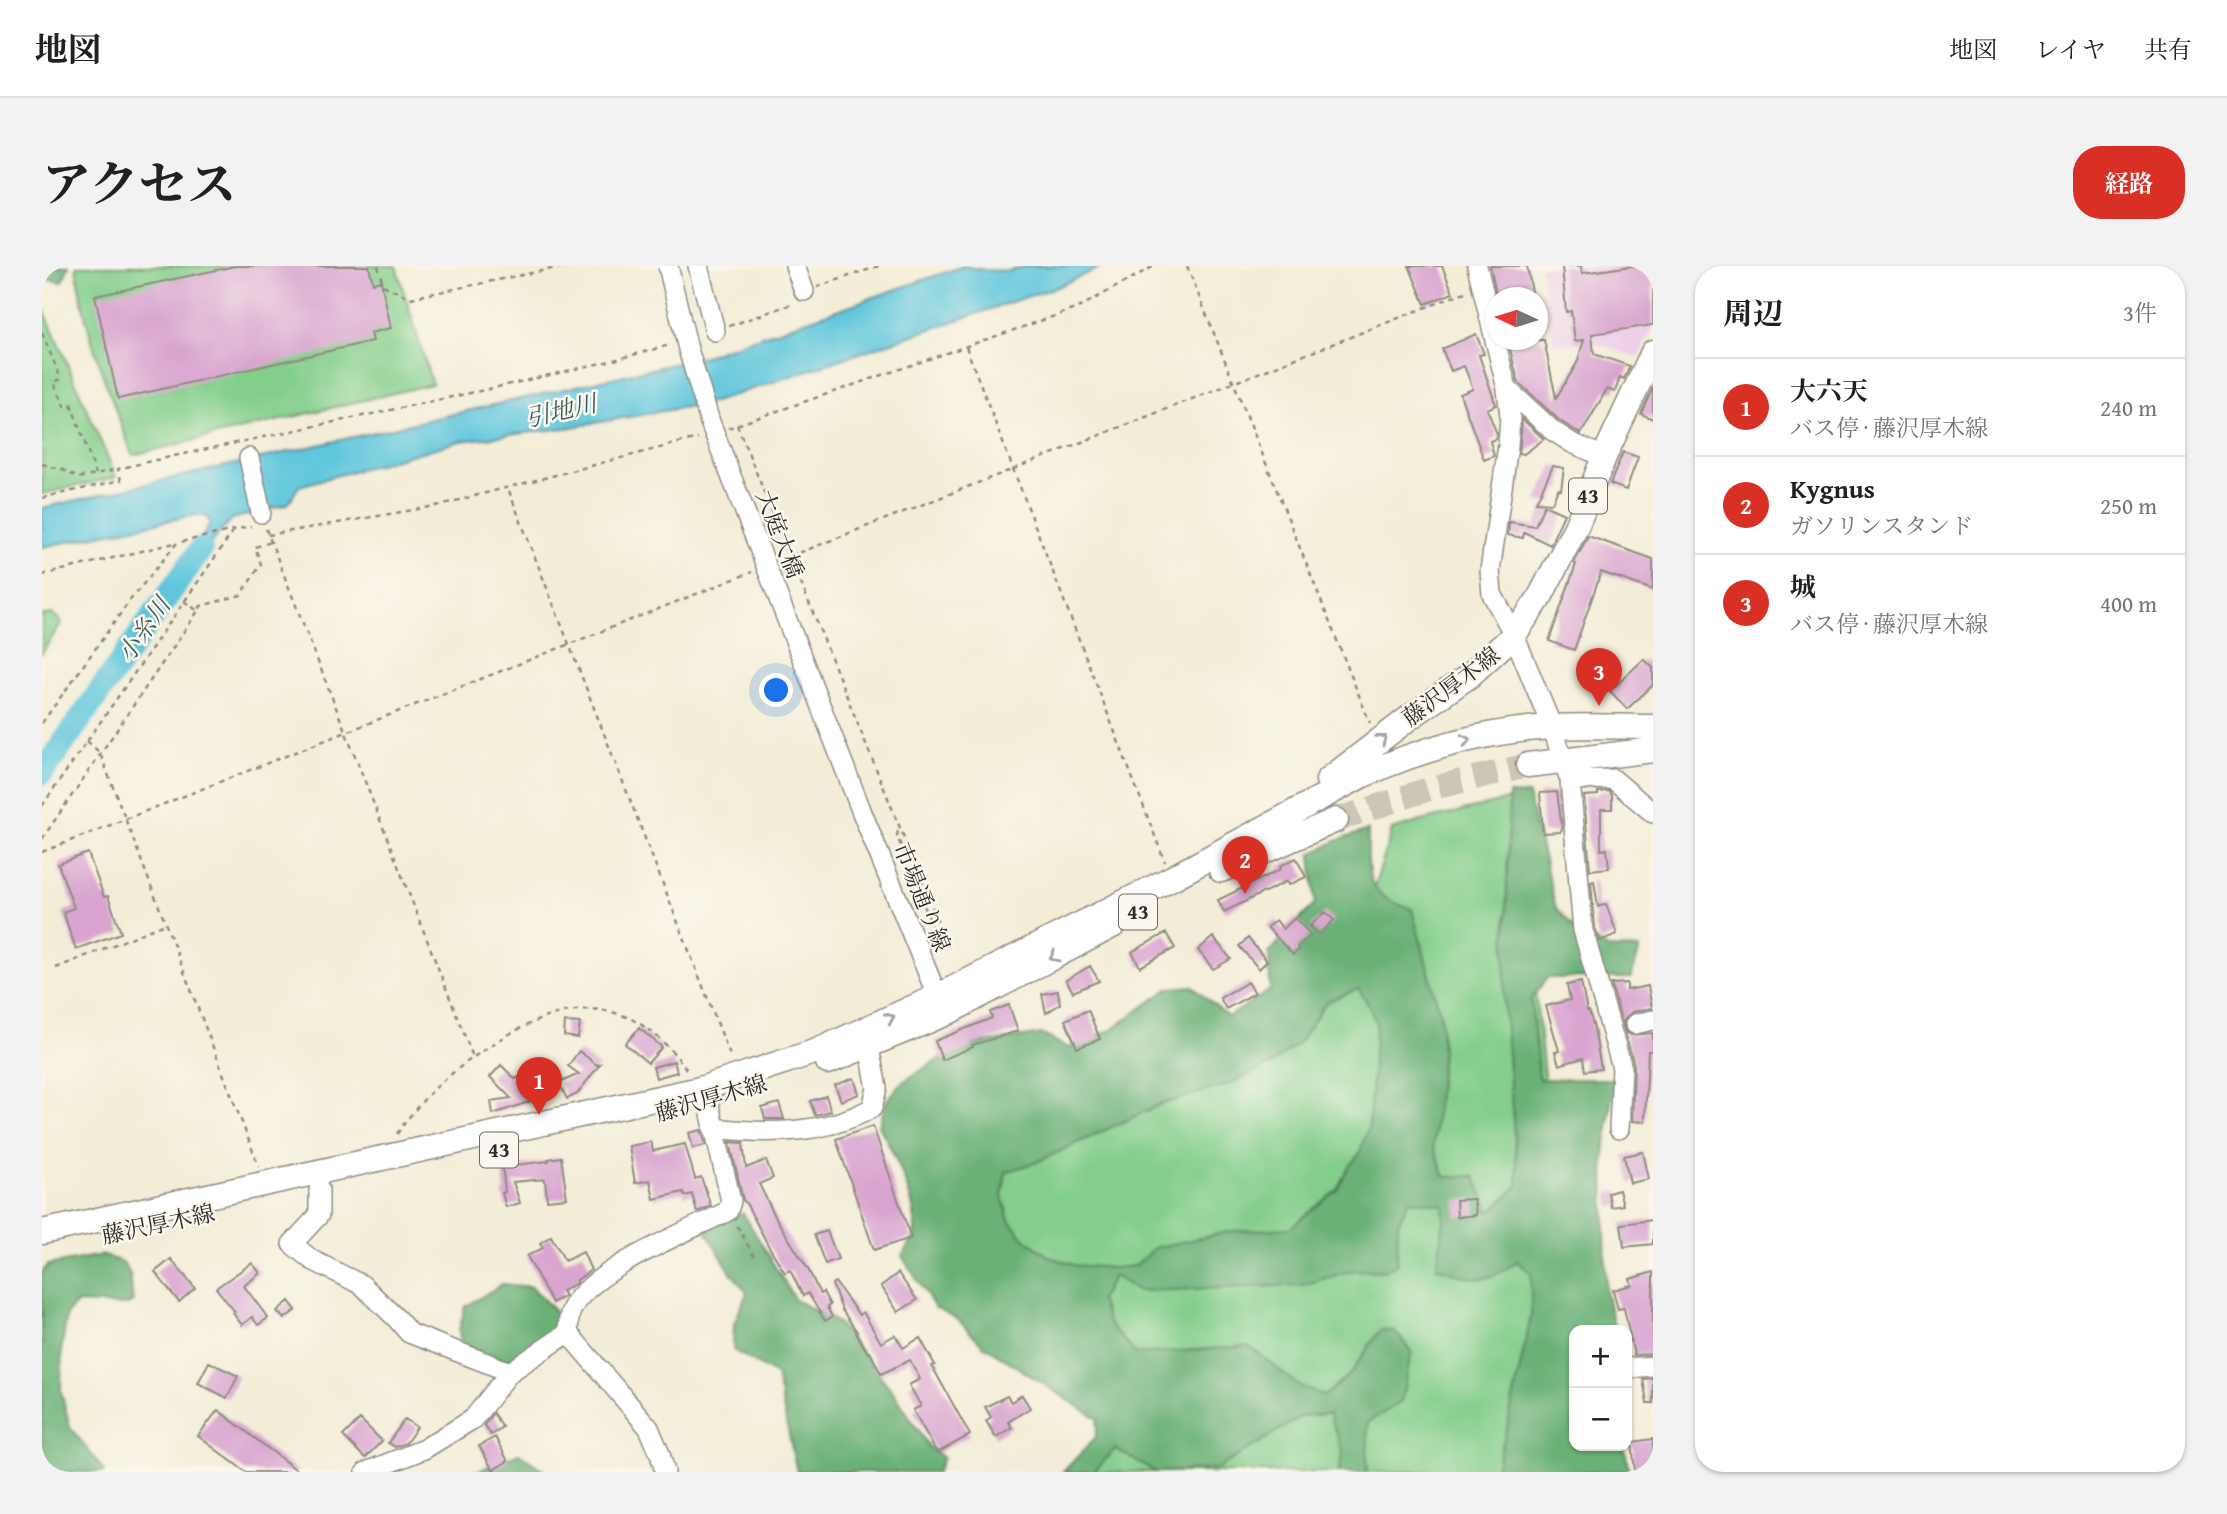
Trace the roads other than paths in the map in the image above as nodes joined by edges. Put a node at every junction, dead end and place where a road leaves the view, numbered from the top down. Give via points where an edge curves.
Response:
1 (668, 266) edge
2 (698, 266) edge
3 (795, 266) edge
4 (1477, 266) edge
5 (804, 291) road end
6 (715, 331) road end
7 (1653, 352) edge
8 (1507, 389) junction
9 (1645, 389) edge
10 (1604, 457) junction
11 (249, 458) dead end
12 (262, 518) road end
13 (1514, 635) junction
14 (1552, 727) junction
15 (1653, 727) edge
16 (1653, 741) edge
17 (1653, 750) edge
18 (1528, 765) tunnel mouth
19 (1567, 769) junction
20 (1653, 813) edge
21 (863, 815) joint
22 (1336, 820) tunnel mouth
23 (1270, 826) junction
24 (941, 1006) junction
25 (869, 1047) junction
26 (704, 1093) junction
27 (713, 1128) junction
28 (1619, 1129) dead end
29 (319, 1189) junction
30 (42, 1232) edge
31 (42, 1249) edge
32 (568, 1333) junction
33 (1653, 1366) edge
34 (1632, 1368) edge
35 (510, 1372) junction
36 (366, 1472) edge
37 (665, 1472) edge

1 - 21 street, 大庭大橋, bridge via 710,422
2 - 6 street
3 - 5 street
4 - 8 street
7 - 9 main road, 藤沢厚木線 / 43
8 - 10 street via 1553,431
8 - 13 street via 1508,446 1490,571 1492,594
9 - 10 main road, 藤沢厚木線 / 43
10 - 13 main road, 藤沢厚木線 / 43 via 1570,538 1540,597
11 - 12 street
13 - 14 street
23 -> 13 main road, 藤沢厚木線 / 43 via 1469,676
14 - 15 main road, 藤沢厚木線 / 43
14 - 16 main road via 1585,740
14 - 19 street
23 -> 14 main road, 藤沢厚木線 / 43 via 1361,776 1410,756 1488,735
17 - 19 main road
18 - 19 main road
19 - 20 street via 1613,779
19 - 28 street via 1583,930 1622,1068
21 - 24 street, 市場通り線
22 -> 24 main road, 藤沢厚木線 / 43 via 1237,862
23 - 24 main road, 藤沢厚木線 / 43
24 - 25 main road, 藤沢厚木線 / 43
26 -> 24 main road, 藤沢厚木線 / 43
25 - 26 main road, 藤沢厚木線 / 43
25 - 27 street via 877,1088 872,1108 852,1119 754,1133
26 - 27 street
26 - 29 main road, 藤沢厚木線 / 43
26 - 30 main road, 藤沢厚木線 / 43
27 - 32 street via 731,1201 729,1211 608,1271 571,1311
29 - 31 main road, 藤沢厚木線 / 43
29 - 35 street via 319,1214 292,1244 312,1260 362,1285 409,1333
32 - 35 street
32 - 37 street via 649,1428
33 - 34 street
35 - 36 street via 472,1419 424,1449

